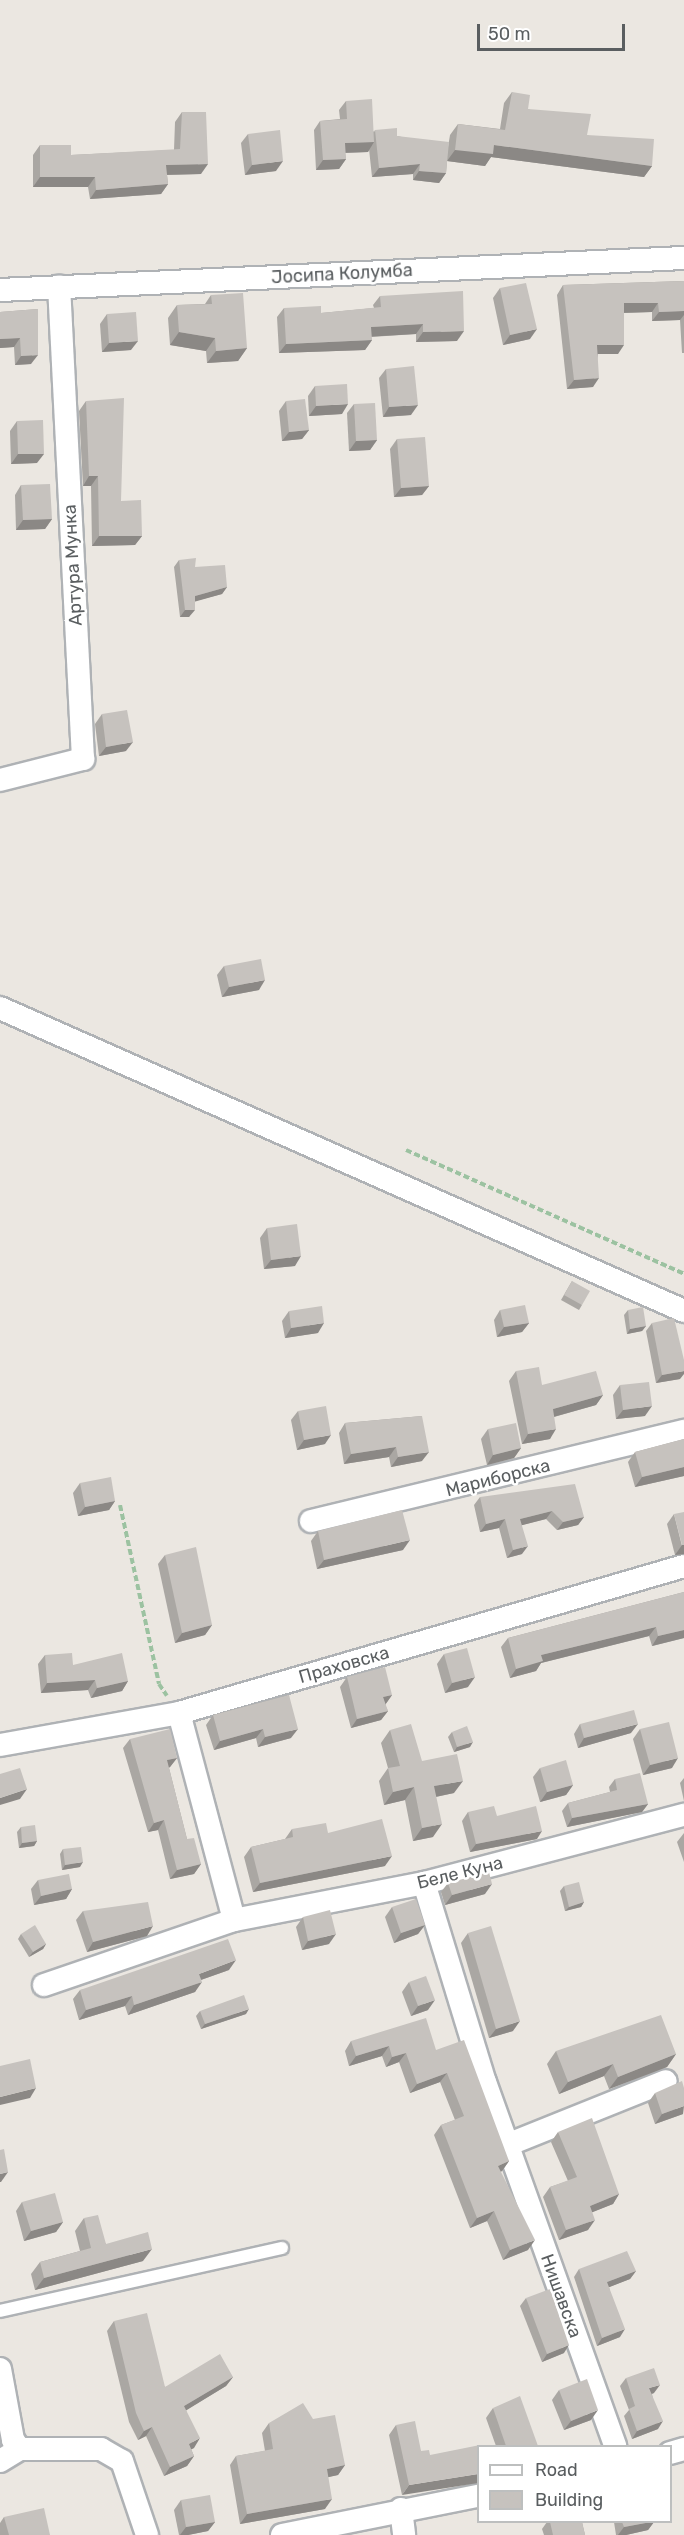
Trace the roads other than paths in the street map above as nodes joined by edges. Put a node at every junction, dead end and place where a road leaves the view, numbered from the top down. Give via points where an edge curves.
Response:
1 (684, 258) edge
2 (59, 287) junction
3 (0, 290) edge
4 (0, 780) edge
5 (0, 1008) edge
6 (684, 1311) edge
7 (684, 1431) edge
8 (311, 1521) dead end
9 (684, 1566) edge
10 (179, 1713) junction
11 (0, 1745) edge
12 (684, 1815) edge
13 (424, 1883) junction
14 (234, 1920) junction
15 (44, 1985) dead end
16 (666, 2081) dead end
17 (507, 2145) junction
18 (282, 2248) dead end
19 (0, 2311) edge
20 (0, 2368) edge
21 (615, 2445) edge
22 (20, 2450) junction
23 (0, 2461) edge
24 (477, 2496) edge
25 (401, 2509) junction
26 (147, 2535) edge
27 (282, 2535) edge
28 (404, 2535) edge

1 - 2 street, Јосипа Колумба
2 - 3 street, Јосипа Колумба
2 - 4 street, Артура Мунка via 83,759
5 - 6 street
7 - 8 street, Мариборска
9 - 10 street, Праховска
10 - 11 street, Праховска
10 - 14 street
12 - 13 street, Беле Куна
13 - 14 street, Беле Куна
13 - 17 street, Нишавска
14 - 15 street, Беле Куна
16 - 17 street
17 - 21 street, Нишавска
18 - 19 lane
20 - 22 street via 13,2440
22 - 23 street
22 - 26 street via 101,2449 122,2461
24 - 25 street
25 - 27 street
25 - 28 street

